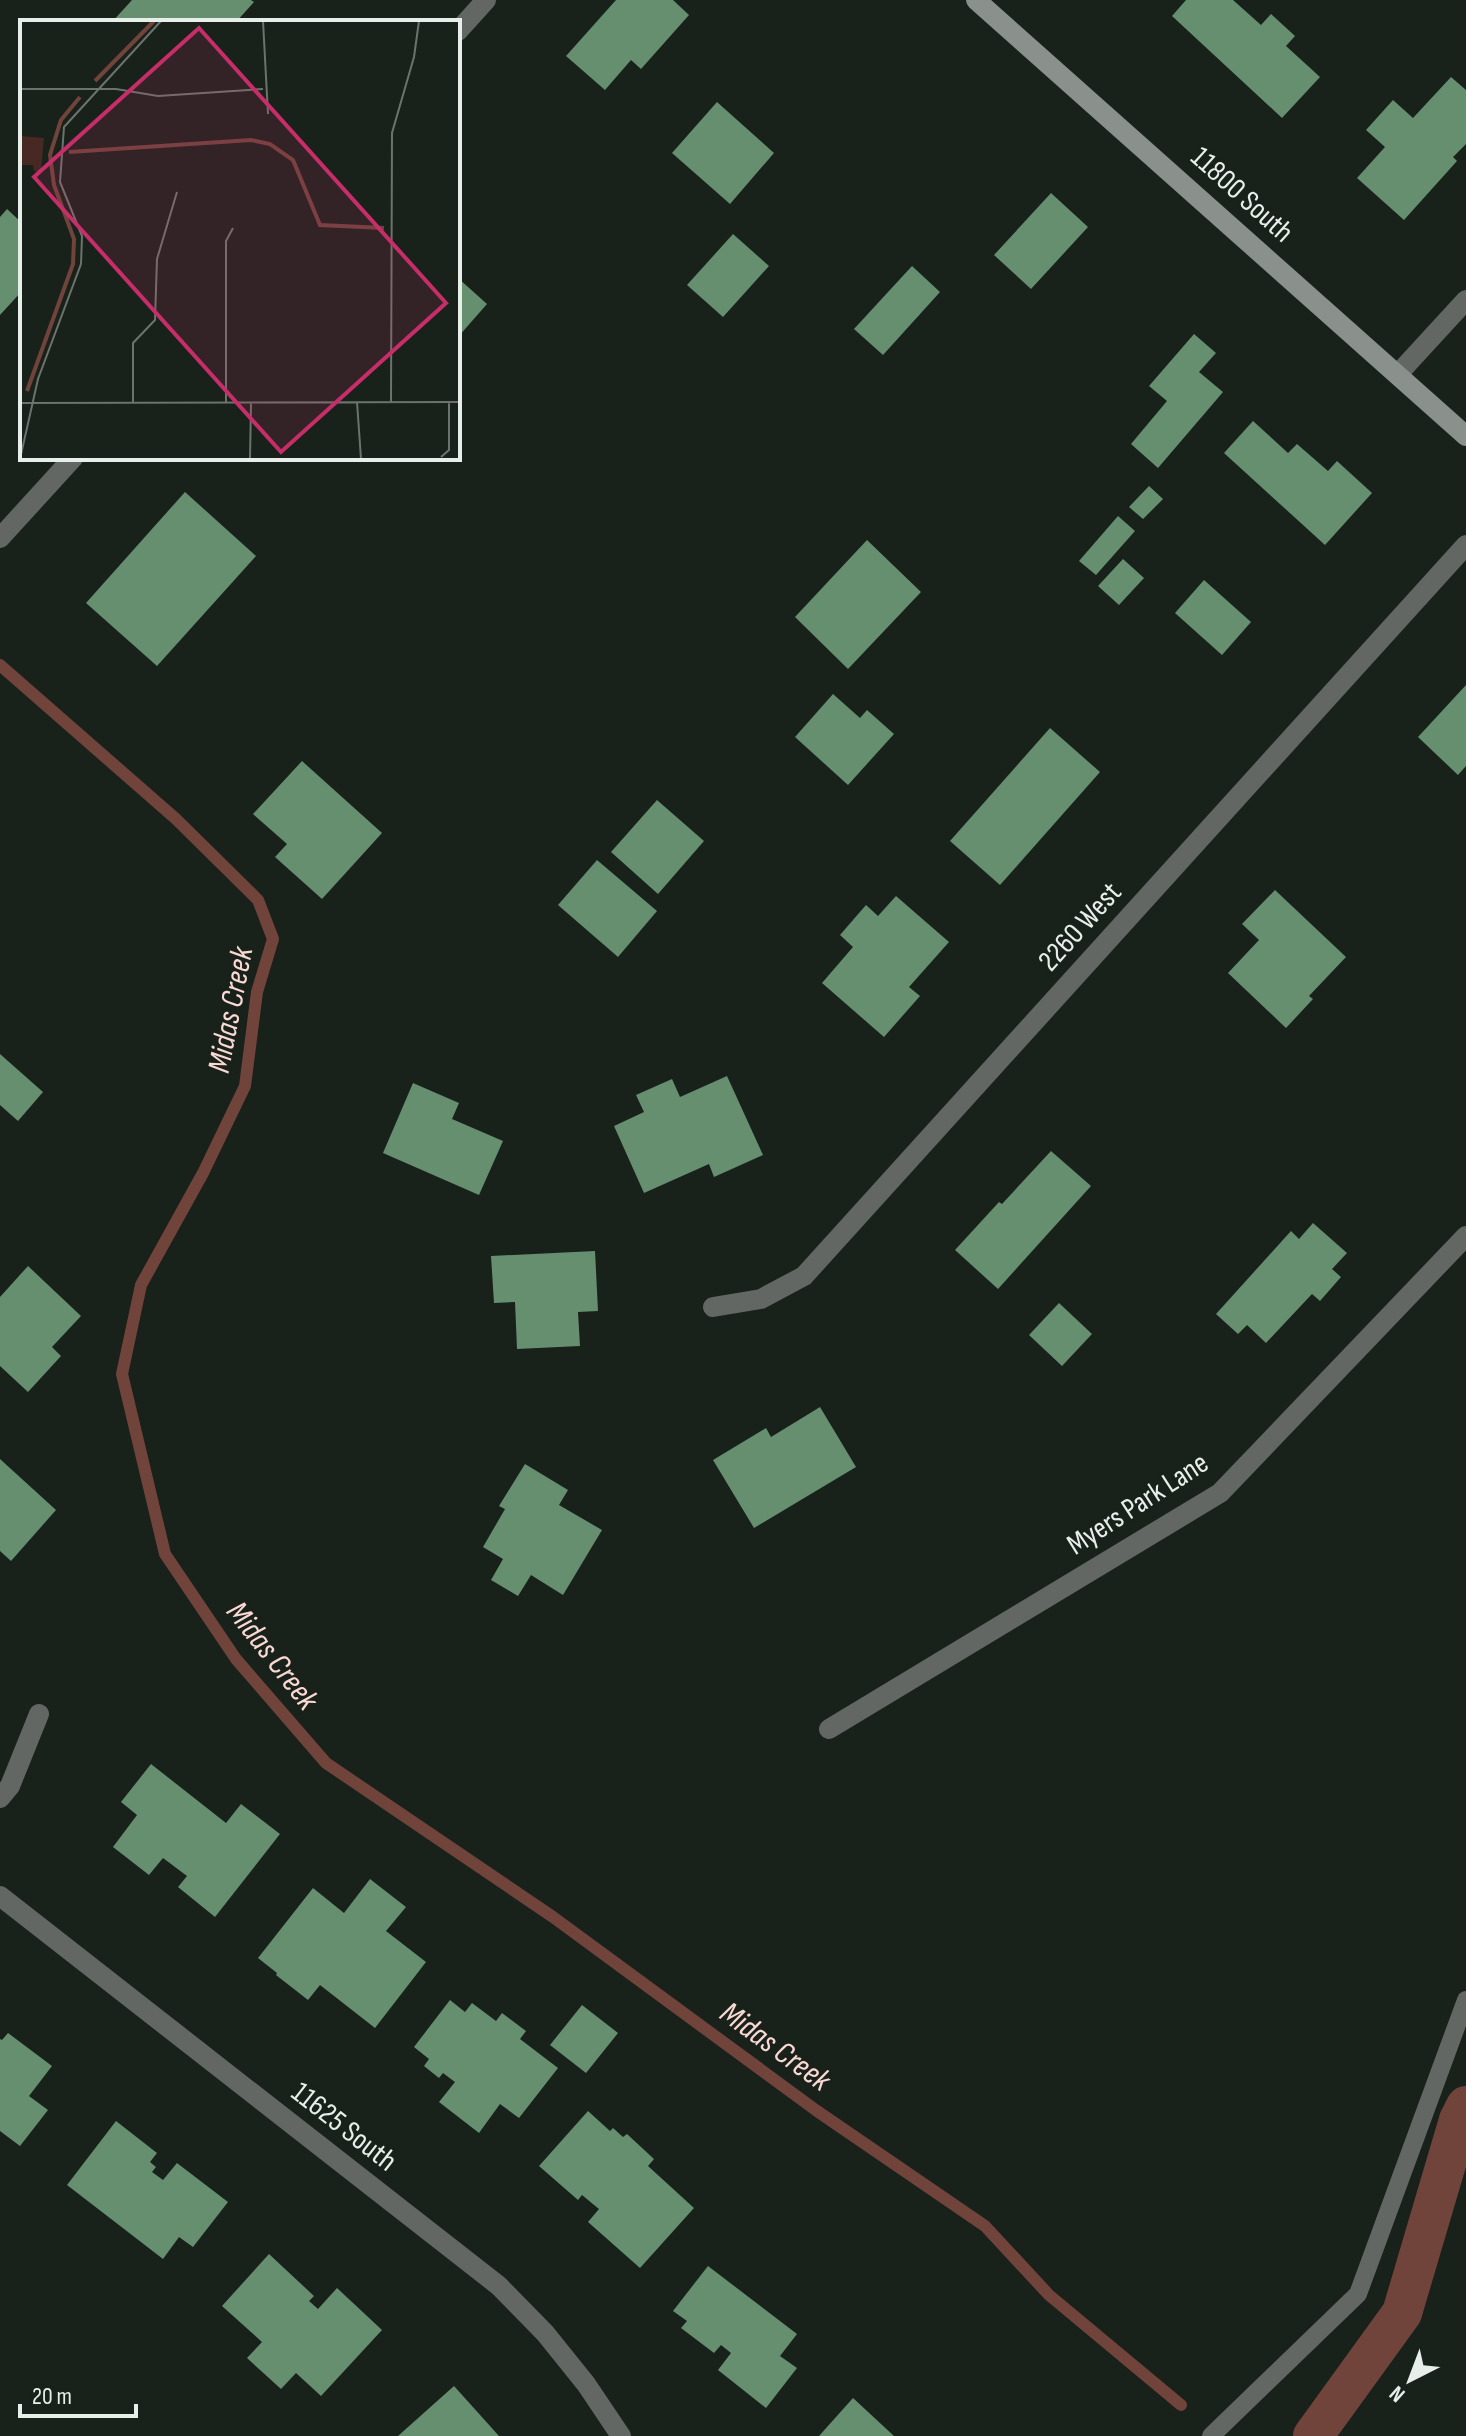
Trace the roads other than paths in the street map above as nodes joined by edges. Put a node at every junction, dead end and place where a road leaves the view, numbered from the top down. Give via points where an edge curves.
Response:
1 (486, 0) edge
2 (976, 0) edge
3 (460, 29) edge
4 (1466, 300) edge
5 (1398, 374) junction
6 (1466, 436) edge
7 (71, 460) edge
8 (0, 538) edge
9 (1466, 545) edge
10 (1466, 1236) edge
11 (713, 1307) dead end
12 (39, 1714) dead end
13 (829, 1729) dead end
14 (0, 1798) edge
15 (0, 1896) edge
16 (1466, 2000) edge
17 (621, 2436) edge
18 (1211, 2436) edge

1 - 3 street
2 - 5 main road, 11800 South
4 - 5 street
5 - 6 main road, 11800 South
7 - 8 street
9 - 11 street, 2260 West via 804,1276 761,1299
10 - 13 street, Myers Park Lane via 1220,1493
12 - 14 street via 10,1786
15 - 17 street, 11625 South via 499,2286 545,2333
16 - 18 lane via 1358,2294

